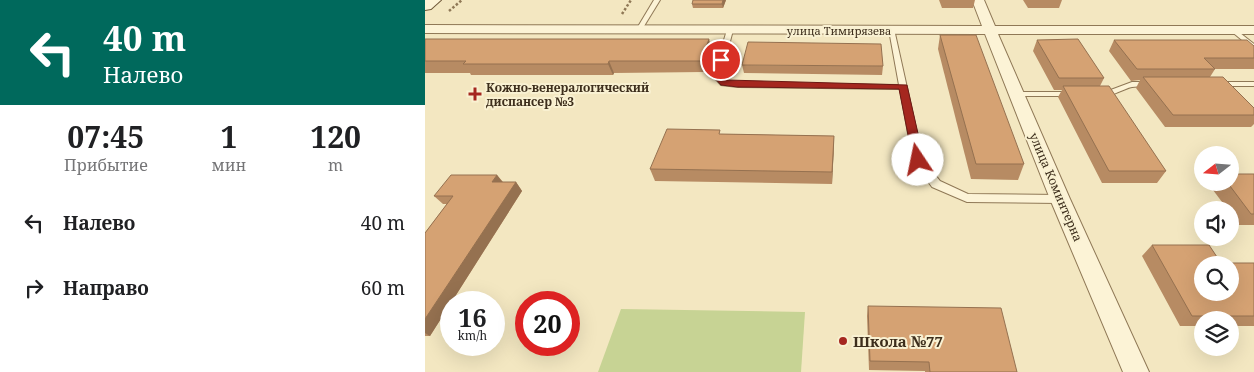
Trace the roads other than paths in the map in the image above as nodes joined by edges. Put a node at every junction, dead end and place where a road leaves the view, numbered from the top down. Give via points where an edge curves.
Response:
1 (432, 0) edge
2 (657, 0) edge
3 (978, 0) edge
4 (425, 5) edge
5 (425, 29) edge
6 (639, 30) junction
7 (730, 30) junction
8 (892, 30) junction
9 (1233, 30) junction
10 (1254, 30) edge
11 (991, 31) junction
12 (1254, 48) edge
13 (1159, 84) edge
14 (1205, 84) edge
15 (1254, 84) edge
16 (903, 87) junction
17 (1018, 94) junction
18 (1060, 199) junction
19 (1135, 372) edge

1 - 4 main road
2 - 6 lane
3 - 11 street, улица Коминтерна
5 - 6 street, улица Тимирязева
6 - 7 street, улица Тимирязева
7 - 8 street, улица Тимирязева
7 - 16 lane via 717,76 724,83
8 - 11 street, улица Тимирязева
8 - 16 lane
9 - 10 street, улица Тимирязева
9 - 11 street, улица Тимирязева
9 - 12 lane
11 - 17 street, улица Коминтерна
13 - 17 lane via 1132,84 1109,94
14 - 15 lane via 1226,88
16 - 18 lane via 918,160 936,184 967,198
17 - 18 street, улица Коминтерна
18 - 19 street, улица Коминтерна

